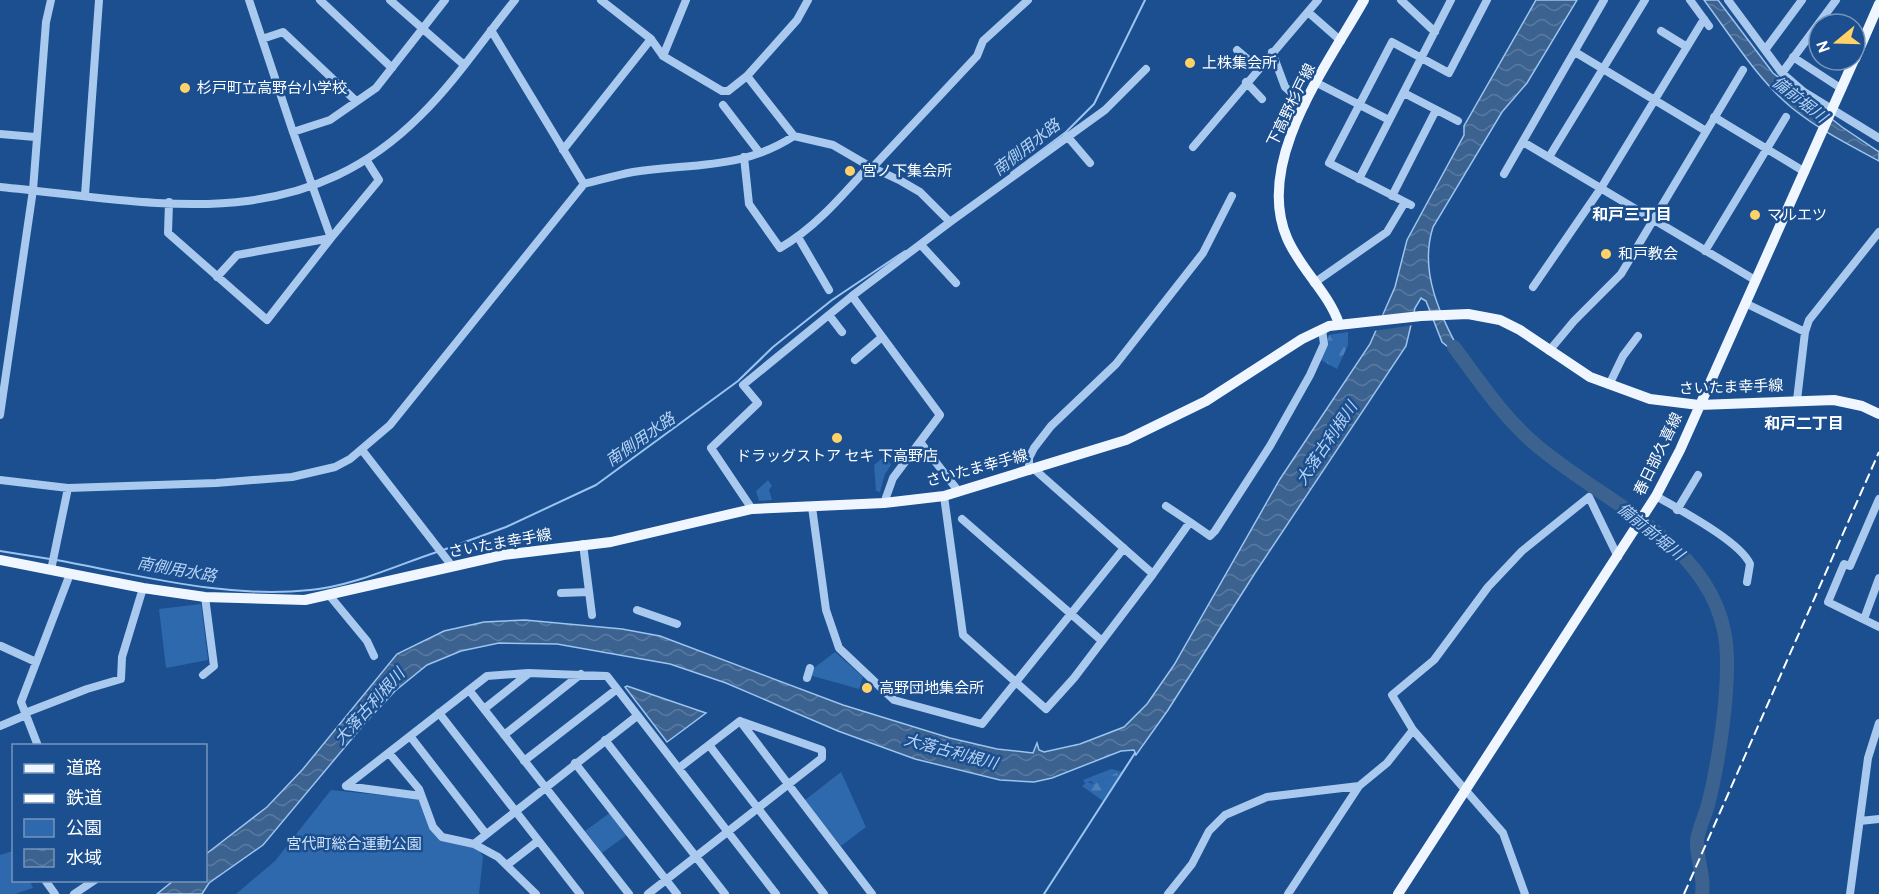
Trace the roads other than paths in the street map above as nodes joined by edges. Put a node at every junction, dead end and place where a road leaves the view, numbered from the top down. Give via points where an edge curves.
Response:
1 (51, 0) edge
2 (99, 0) edge
3 (249, 0) edge
4 (320, 0) edge
5 (390, 0) edge
6 (445, 0) edge
7 (515, 0) edge
8 (601, 0) edge
9 (686, 0) edge
10 (808, 0) edge
11 (1028, 0) edge
12 (1318, 0) edge
13 (1364, 0) edge
14 (1401, 0) edge
15 (1451, 0) edge
16 (1604, 0) edge
17 (1645, 0) edge
18 (1690, 0) edge
19 (1728, 0) edge
20 (1802, 0) edge
21 (1836, 0) edge
22 (1484, 1) edge
23 (1879, 4) edge
24 (1308, 12) junction
25 (422, 30) junction
26 (491, 30) junction
27 (1661, 31) dead end
28 (1435, 32) junction
29 (1867, 32) edge
30 (262, 39) junction
31 (651, 39) junction
32 (1341, 41) junction
33 (1687, 46) junction
34 (1237, 50) dead end
35 (1765, 50) junction
36 (1272, 52) junction
37 (1575, 52) junction
38 (663, 56) junction
39 (1793, 57) junction
40 (1421, 58) junction
41 (463, 64) junction
42 (392, 68) junction
43 (1258, 68) junction
44 (1146, 69) dead end
45 (1602, 69) junction
46 (1743, 70) dead end
47 (1849, 72) edge
48 (1782, 73) junction
49 (747, 76) junction
50 (1246, 82) junction
51 (1317, 83) junction
52 (1842, 89) junction
53 (1404, 93) junction
54 (1262, 99) dead end
55 (1654, 100) junction
56 (356, 101) junction
57 (723, 105) dead end
58 (1305, 105) junction
59 (1360, 105) junction
60 (1833, 110) junction
61 (1436, 111) junction
62 (1714, 117) junction
63 (1786, 117) dead end
64 (1389, 120) junction
65 (1458, 122) dead end
66 (1706, 131) junction
67 (293, 132) junction
68 (0, 134) edge
69 (794, 136) junction
70 (1067, 136) junction
71 (35, 137) junction
72 (1879, 138) edge
73 (1523, 142) junction
74 (1192, 147) dead end
75 (1767, 148) junction
76 (563, 150) junction
77 (759, 152) junction
78 (744, 157) junction
79 (1549, 157) junction
80 (367, 161) junction
81 (1090, 163) dead end
82 (870, 167) junction
83 (1805, 172) junction
84 (1504, 174) dead end
85 (1737, 178) dead end
86 (1359, 179) junction
87 (1746, 183) junction
88 (584, 184) junction
89 (312, 187) junction
90 (0, 188) edge
91 (1601, 188) junction
92 (33, 190) junction
93 (85, 195) junction
94 (1232, 196) dead end
95 (1392, 196) junction
96 (169, 202) junction
97 (1653, 220) junction
98 (950, 222) junction
99 (1879, 232) edge
100 (798, 237) junction
101 (331, 238) junction
102 (921, 245) junction
103 (1705, 251) junction
104 (217, 276) junction
105 (1755, 280) junction
106 (956, 283) dead end
107 (1314, 283) junction
108 (1533, 287) dead end
109 (829, 290) dead end
110 (852, 296) junction
111 (1744, 303) junction
112 (828, 315) junction
113 (1339, 324) junction
114 (1322, 329) junction
115 (1805, 332) junction
116 (842, 333) dead end
117 (1638, 336) dead end
118 (882, 337) junction
119 (1550, 351) junction
120 (855, 360) dead end
121 (1609, 385) junction
122 (1797, 400) junction
123 (1699, 405) junction
124 (1879, 414) edge
125 (0, 415) edge
126 (920, 442) junction
127 (362, 450) junction
128 (1032, 470) junction
129 (1698, 475) dead end
130 (0, 480) edge
131 (68, 488) junction
132 (959, 492) junction
133 (944, 496) junction
134 (1656, 496) junction
135 (1879, 499) edge
136 (884, 503) junction
137 (1166, 506) dead end
138 (812, 507) junction
139 (752, 509) junction
140 (1677, 510) junction
141 (962, 519) dead end
142 (1875, 519) edge
143 (1190, 522) junction
144 (583, 544) junction
145 (1124, 548) junction
146 (1617, 557) junction
147 (0, 560) edge
148 (452, 566) junction
149 (51, 570) junction
150 (70, 574) junction
151 (1153, 574) junction
152 (1879, 578) edge
153 (1747, 582) dead end
154 (143, 588) junction
155 (589, 592) junction
156 (561, 593) dead end
157 (328, 595) junction
158 (205, 597) junction
159 (638, 610) dead end
160 (592, 615) dead end
161 (1070, 616) junction
162 (1864, 619) junction
163 (677, 624) dead end
164 (1879, 627) edge
165 (1102, 641) junction
166 (1, 646) edge
167 (374, 656) dead end
168 (36, 662) junction
169 (810, 668) dead end
170 (528, 673) junction
171 (581, 674) junction
172 (203, 675) dead end
173 (807, 678) dead end
174 (1016, 682) junction
175 (617, 689) junction
176 (469, 690) junction
177 (484, 709) junction
178 (439, 713) junction
179 (26, 714) junction
180 (637, 716) junction
181 (740, 721) junction
182 (1879, 723) edge
183 (0, 726) edge
184 (1413, 730) junction
185 (504, 735) junction
186 (410, 736) junction
187 (605, 740) junction
188 (37, 744) edge
189 (709, 745) junction
190 (389, 753) junction
191 (524, 761) junction
192 (576, 763) junction
193 (680, 768) junction
194 (788, 784) junction
195 (1359, 786) junction
196 (545, 787) junction
197 (1465, 790) junction
198 (421, 796) junction
199 (758, 808) junction
200 (515, 811) junction
201 (1879, 819) edge
202 (1860, 821) junction
203 (728, 832) junction
204 (486, 834) junction
205 (538, 841) junction
206 (474, 844) junction
207 (696, 857) junction
208 (507, 865) junction
209 (666, 880) junction
210 (92, 882) edge
211 (74, 894) edge
212 (536, 894) edge
213 (580, 894) edge
214 (629, 894) edge
215 (648, 894) edge
216 (677, 894) edge
217 (725, 894) edge
218 (776, 894) edge
219 (824, 894) edge
220 (872, 894) edge
221 (1168, 894) edge
222 (1288, 894) edge
223 (1398, 894) edge
224 (1525, 894) edge
225 (1851, 894) edge

1 - 71 street
2 - 93 street
3 - 30 street
4 - 42 street
5 - 25 street
6 - 25 street
7 - 26 street
8 - 31 street
9 - 38 street
10 - 49 street via 797,20
11 - 82 street via 983,41 978,56
12 - 24 street
13 - 32 main road, 下高野杉戸線
14 - 28 street
15 - 28 street
16 - 37 street
17 - 45 street
18 - 33 street via 1706,22
19 - 35 street
20 - 35 street
21 - 39 street
22 - 40 street via 1449,73
23 - 29 main road, 春日部久喜線
24 - 32 street
24 - 36 street
25 - 41 street
25 - 42 street
26 - 41 street
26 - 76 street
27 - 33 street
28 - 40 street
30 - 56 street via 283,32
30 - 67 street
31 - 38 street
31 - 76 street
32 - 51 main road, 下高野杉戸線
33 - 55 street
34 - 43 street
35 - 48 street
36 - 43 street
36 - 58 street via 1285,87
37 - 45 street
37 - 73 street
38 - 49 street via 722,91 728,91
39 - 48 street
39 - 52 street
40 - 53 street
40 - 59 street via 1392,42
41 - 80 street via 421,116
42 - 56 street via 376,88
43 - 50 street
44 - 70 street via 1105,110
45 - 55 street
45 - 79 street
46 - 62 street
47 - 52 main road, 春日部久喜線
48 - 60 street
49 - 69 street
50 - 54 street
50 - 74 street
51 - 58 main road, 下高野杉戸線
51 - 59 street
52 - 60 main road, 春日部久喜線
53 - 61 street
53 - 64 street
55 - 66 street
55 - 91 street
56 - 67 street via 330,120
57 - 77 street
58 - 107 main road, 下高野杉戸線 via 1283,153 1278,210 1300,266
59 - 64 street
59 - 86 street via 1329,163
60 - 72 street
60 - 83 main road, 春日部久喜線
61 - 65 street
61 - 95 street
62 - 66 street
62 - 75 street
63 - 75 street
64 - 86 street
66 - 97 street
67 - 89 street
68 - 71 street
69 - 77 street
69 - 82 street via 833,145
70 - 81 street
70 - 98 street
71 - 92 street
73 - 79 street
73 - 84 street
75 - 83 street
75 - 87 street
76 - 88 street
77 - 78 street
78 - 88 street via 721,165 633,172
78 - 100 street via 750,204 780,248
79 - 91 street
80 - 89 street
80 - 101 street via 379,180
82 - 98 street via 921,192
82 - 100 street
83 - 105 main road, 春日部久喜線
85 - 87 street
86 - 95 street
87 - 103 street
88 - 127 street via 413,398
89 - 96 street via 247,203
89 - 101 street
90 - 92 street
91 - 97 street
91 - 108 street
92 - 93 street
92 - 125 street
93 - 96 street
94 - 128 street via 1203,253 1116,364 1034,447 1029,458
95 - 107 street via 1408,204 1387,232
96 - 104 street via 168,233
97 - 103 street
97 - 119 street via 1615,282 1574,321
98 - 102 street
99 - 115 street via 1809,320
100 - 109 street
101 - 104 street via 237,255
101 - 104 street via 267,321
102 - 106 street
102 - 110 street
103 - 105 street
105 - 111 main road, 春日部久喜線
107 - 113 main road, 下高野杉戸線
110 - 112 street
110 - 118 street
111 - 115 street
111 - 123 main road, 春日部久喜線
112 - 116 street
112 - 139 street via 743,385 758,403 711,448
113 - 114 main road, さいたま幸手線
113 - 119 main road, さいたま幸手線 via 1479,315 1520,330
114 - 128 main road, さいたま幸手線 via 1206,401 1166,421 1126,440
114 - 143 street via 1324,344 1310,375 1215,531 1210,536
115 - 122 street
117 - 121 street
118 - 120 street
118 - 126 street via 940,415
119 - 121 main road, さいたま幸手線
121 - 123 main road, さいたま幸手線 via 1650,399
122 - 123 main road, さいたま幸手線
122 - 124 main road, さいたま幸手線 via 1834,400
123 - 134 main road, 春日部久喜線
126 - 132 street
126 - 136 street via 893,478
127 - 131 street via 315,474 292,477
127 - 148 street
128 - 132 main road, さいたま幸手線
128 - 145 street
129 - 140 street
130 - 131 street
131 - 149 street
132 - 133 main road, さいたま幸手線
133 - 136 main road, さいたま幸手線
133 - 174 street via 963,635
134 - 140 street
134 - 146 main road, 春日部久喜線
135 - 142 street
136 - 138 main road, さいたま幸手線
137 - 143 street
138 - 139 main road, さいたま幸手線
138 - 174 street via 826,610 839,648 894,700 982,723
139 - 144 main road, さいたま幸手線 via 611,542
140 - 153 street via 1744,555 1750,564
141 - 161 street
142 - 162 street via 1850,566 1844,564 1828,602
143 - 151 street
144 - 148 main road, さいたま幸手線
144 - 155 street
145 - 151 street
145 - 161 street
146 - 184 street via 1589,497 1522,551 1488,587 1434,660 1392,695
146 - 197 main road, 春日部久喜線
147 - 149 main road, さいたま幸手線
148 - 157 main road, さいたま幸手線
149 - 150 main road, さいたま幸手線
150 - 154 main road, さいたま幸手線
150 - 168 street
151 - 165 street
152 - 162 street
154 - 158 main road, さいたま幸手線
154 - 179 street via 122,657 121,679
155 - 156 street
155 - 160 street
157 - 158 main road, さいたま幸手線 via 285,601
157 - 167 street via 367,641
158 - 172 street via 214,666
159 - 163 street
161 - 165 street
161 - 174 street
162 - 164 street
165 - 174 street via 1046,709
166 - 168 street
168 - 179 street via 21,702
169 - 173 street
170 - 171 street
170 - 176 street via 487,676
170 - 177 street
171 - 175 street via 607,676
171 - 185 street
175 - 180 street
175 - 191 street
176 - 177 street
176 - 178 street
177 - 185 street
178 - 186 street
178 - 200 street
179 - 183 street
179 - 188 street
180 - 187 street
180 - 193 street
181 - 189 street
181 - 194 street
181 - 194 street via 822,750 822,758
182 - 202 street via 1868,758
184 - 195 street via 1387,763
184 - 197 street
185 - 191 street
186 - 190 street
186 - 204 street
187 - 192 street
187 - 207 street
189 - 193 street
189 - 199 street
190 - 198 street
190 - 198 street via 345,786
191 - 196 street
192 - 196 street
192 - 209 street
193 - 203 street
194 - 199 street
194 - 220 street
195 - 221 street via 1267,797 1225,815 1209,831 1192,864
195 - 222 street
196 - 200 street
196 - 214 street
197 - 223 main road, 春日部久喜線
197 - 224 street via 1503,833
198 - 206 street via 432,827 442,837
199 - 203 street
199 - 219 street
200 - 204 street
200 - 205 street
201 - 202 street
202 - 225 street
203 - 207 street
203 - 218 street
204 - 206 street
205 - 208 street
205 - 213 street
206 - 208 street
207 - 209 street
207 - 217 street
208 - 212 street
209 - 215 street
209 - 216 street
210 - 211 street

